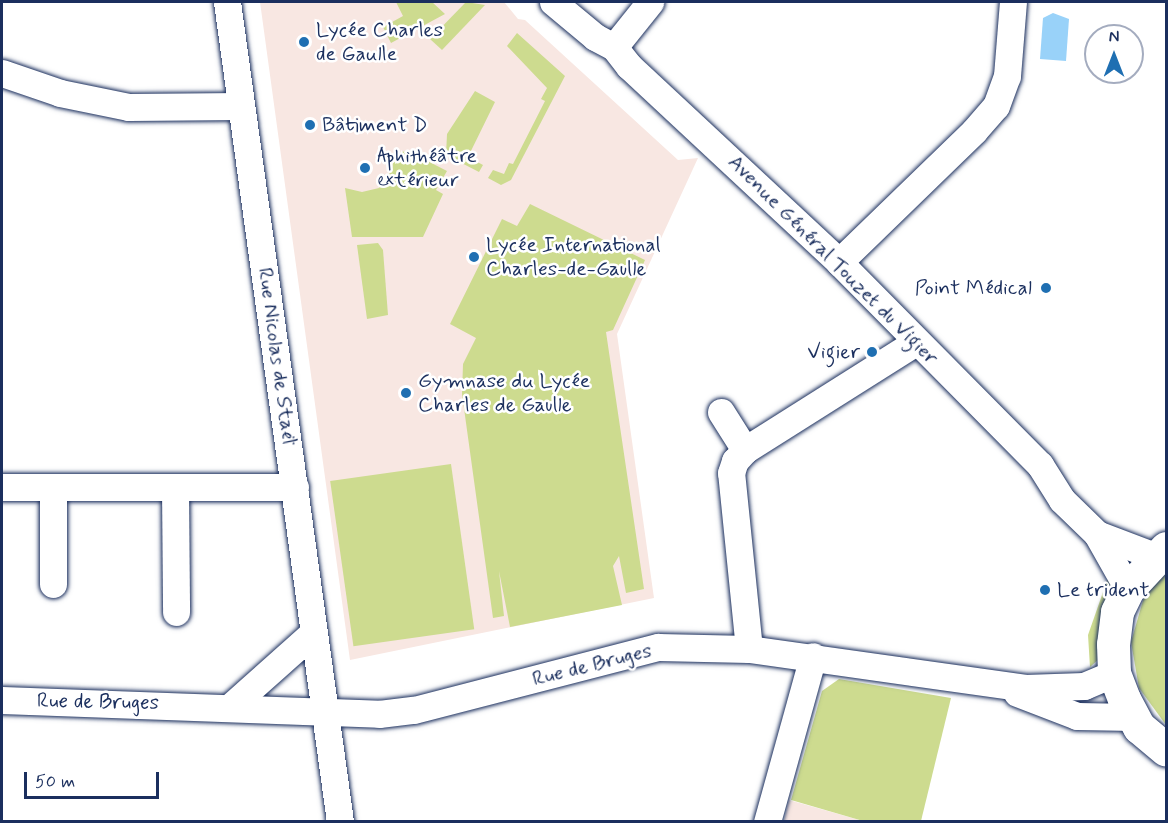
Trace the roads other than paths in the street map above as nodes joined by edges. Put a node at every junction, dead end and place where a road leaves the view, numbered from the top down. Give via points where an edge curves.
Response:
1 (226, 2) edge
2 (553, 2) edge
3 (650, 2) edge
4 (1013, 2) edge
5 (614, 46) junction
6 (2, 73) edge
7 (241, 106) junction
8 (839, 262) junction
9 (916, 342) junction
10 (721, 412) dead end
11 (745, 450) junction
12 (2, 487) edge
13 (53, 487) junction
14 (295, 487) junction
15 (175, 488) junction
16 (1097, 534) junction
17 (1161, 552) edge
18 (53, 584) dead end
19 (1128, 589) junction
20 (176, 612) dead end
21 (313, 633) junction
22 (749, 649) junction
23 (813, 656) junction
24 (1114, 673) junction
25 (990, 684) junction
26 (2, 700) edge
27 (231, 706) junction
28 (323, 712) junction
29 (1134, 717) junction
30 (1167, 750) edge
31 (340, 822) edge
32 (768, 822) edge

1 - 7 street, Rue Nicolas de Staël
2 - 5 street, Avenue Général Touzet du Vigier via 595,37
3 - 5 street
4 - 8 street via 1007,76 996,106
5 - 8 street, Avenue Général Touzet du Vigier via 629,66
6 - 7 street via 60,93 129,107
7 - 14 street, Rue Nicolas de Staël
8 - 9 street, Avenue Général Touzet du Vigier
9 - 11 street
9 - 16 street, Avenue Général Touzet du Vigier via 1040,465 1062,500
10 - 11 street
11 - 22 street via 731,473
12 - 13 street
13 - 15 street
13 - 18 street
14 - 15 street
14 - 21 street, Rue Nicolas de Staël
15 - 20 street
16 - 17 street, Avenue Général Touzet du Vigier
16 - 19 street, Avenue Général Touzet du Vigier
17 - 19 main road
19 - 24 main road via 1117,612
21 - 27 street
21 - 28 street, Rue Nicolas de Staël
22 - 23 street, Rue de Bruges
22 - 28 street, Rue de Bruges via 658,648 414,710 379,714
23 - 25 street, Rue de Bruges
23 - 32 street
24 - 25 street, Rue de Bruges via 1084,686 1025,688
24 - 29 main road
25 - 29 street, Rue de Bruges via 1077,716
26 - 27 street, Rue de Bruges
27 - 28 street, Rue de Bruges
28 - 31 street, Rue Nicolas de Staël
29 - 30 main road via 1139,727

